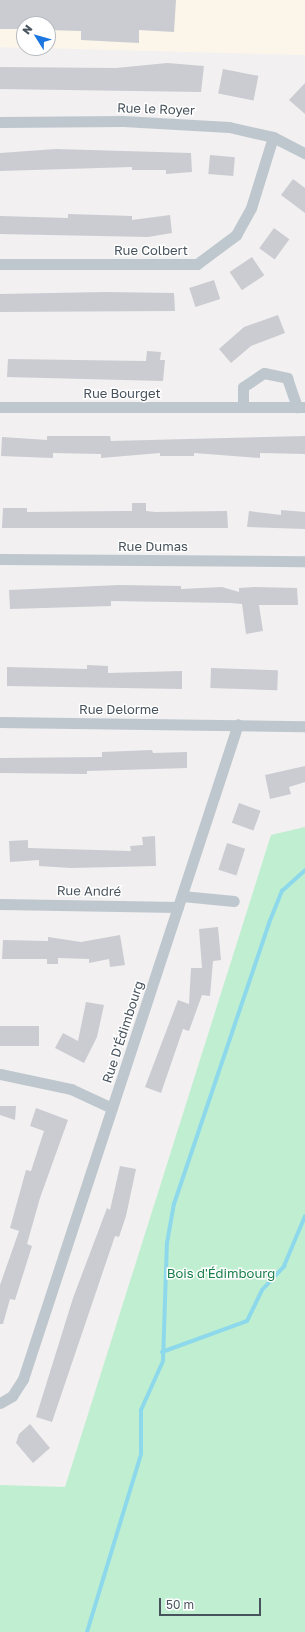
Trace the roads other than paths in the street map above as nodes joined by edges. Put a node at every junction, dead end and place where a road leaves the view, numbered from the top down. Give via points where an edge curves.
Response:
1 (0, 122) edge
2 (273, 137) junction
3 (305, 153) edge
4 (0, 264) edge
5 (0, 407) edge
6 (243, 407) junction
7 (301, 407) edge
8 (0, 559) edge
9 (305, 561) edge
10 (0, 722) edge
11 (238, 724) junction
12 (305, 726) edge
13 (180, 901) junction
14 (234, 901) dead end
15 (0, 904) edge
16 (0, 1074) edge
17 (112, 1108) junction
18 (0, 1402) edge

1 - 2 street, Rue le Royer via 123,121 229,127
2 - 3 street, Rue le Royer
2 - 4 street, Rue Colbert via 251,208 236,235 197,264
5 - 6 street, Rue Bourget
6 - 7 street, Rue Bourget
6 - 7 street, Rue Bourget via 243,387 264,373 287,378
8 - 9 street, Rue Dumas
10 - 11 street, Rue Delorme
11 - 12 street
11 - 13 street, Rue D'Édimbourg
13 - 14 street, Rue André
13 - 15 street, Rue André
13 - 17 street, Rue D'Édimbourg
16 - 17 street via 71,1089
17 - 18 street, Rue D'Édimbourg via 23,1379 12,1396

